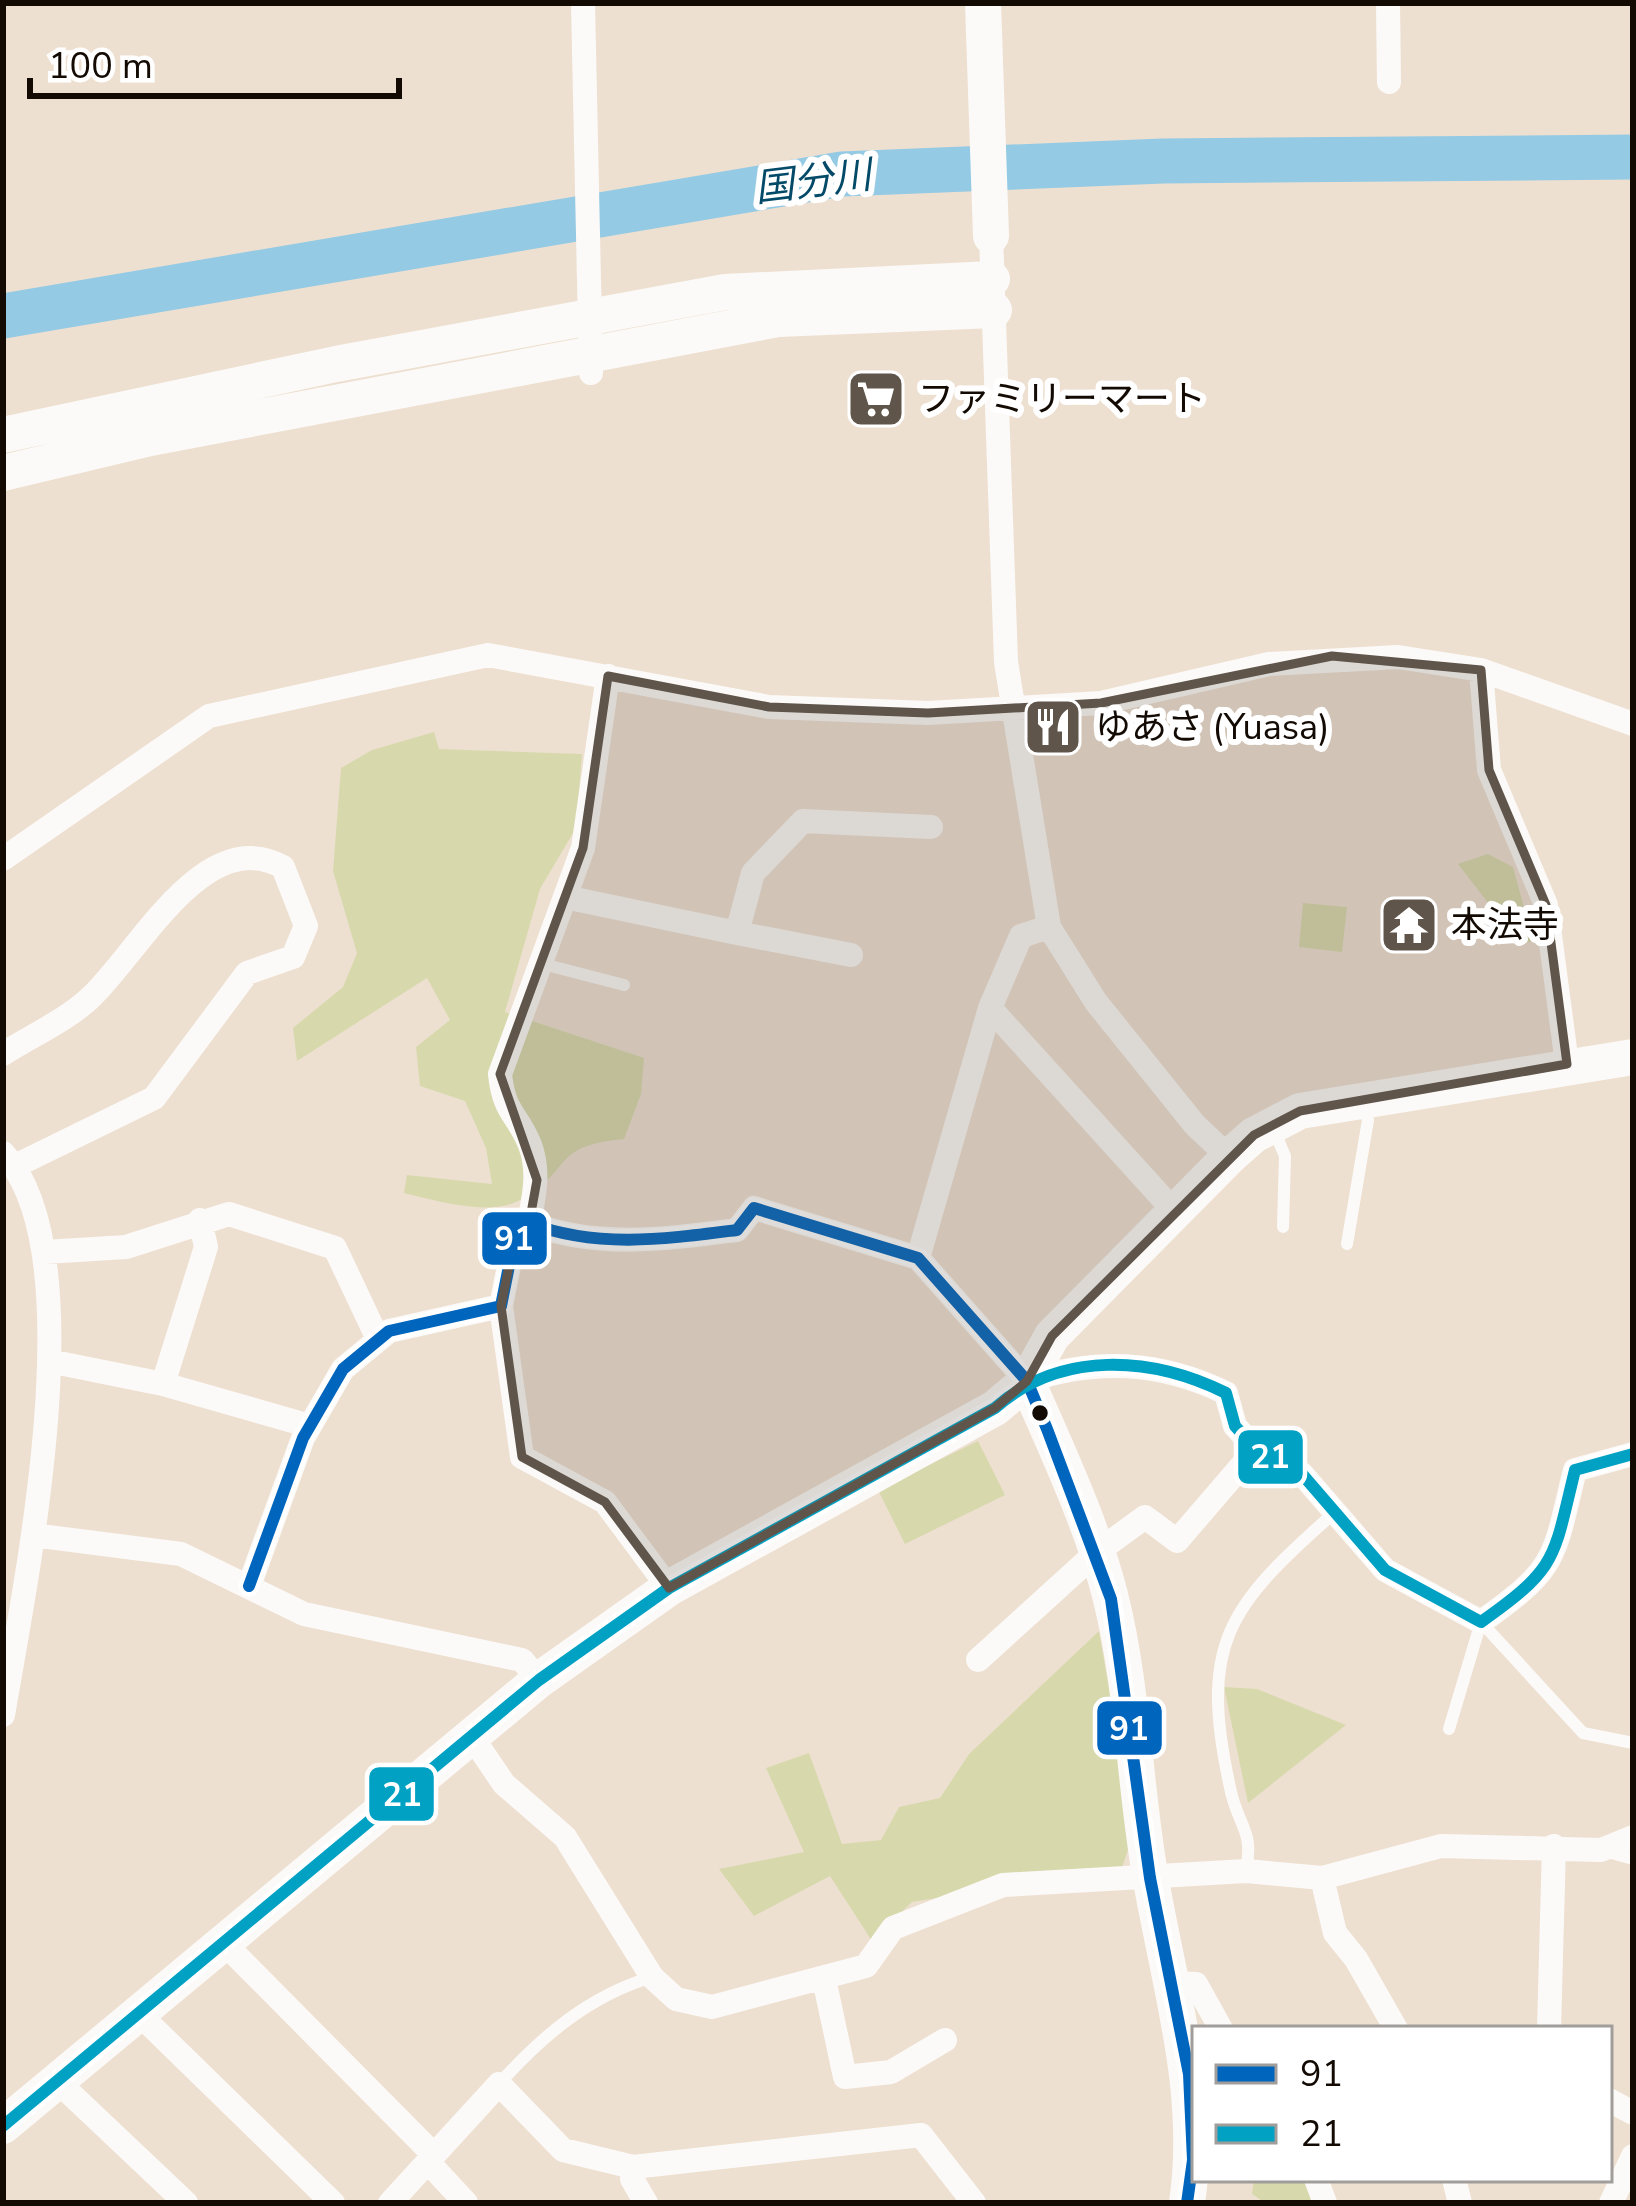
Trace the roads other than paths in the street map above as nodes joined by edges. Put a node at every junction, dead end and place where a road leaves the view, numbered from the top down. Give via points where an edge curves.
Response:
1 (584, 3) edge
2 (983, 3) edge
3 (1388, 3) edge
4 (1390, 82) dead end
5 (991, 236) joint
6 (993, 294) junction
7 (592, 297) junction
8 (592, 363) junction
9 (3, 435) edge
10 (3, 473) edge
11 (1481, 670) junction
12 (608, 676) junction
13 (1017, 711) junction
14 (1633, 724) edge
15 (931, 827) dead end
16 (3, 859) edge
17 (565, 897) junction
18 (1049, 927) junction
19 (737, 932) junction
20 (851, 955) dead end
21 (538, 963) junction
22 (625, 985) dead end
23 (990, 1008) junction
24 (3, 1054) edge
25 (1633, 1057) edge
26 (1567, 1064) junction
27 (1363, 1099) junction
28 (1272, 1126) junction
29 (1228, 1157) junction
30 (9, 1160) edge
31 (1175, 1212) junction
32 (200, 1220) junction
33 (529, 1223) junction
34 (1283, 1227) dead end
35 (1348, 1244) dead end
36 (45, 1252) junction
37 (918, 1258) junction
38 (501, 1306) junction
39 (376, 1337) junction
40 (49, 1361) junction
41 (1027, 1381) junction
42 (163, 1384) junction
43 (310, 1426) junction
44 (1256, 1449) junction
45 (1633, 1454) edge
46 (1334, 1513) junction
47 (33, 1535) junction
48 (1097, 1552) junction
49 (249, 1586) junction
50 (669, 1588) junction
51 (1481, 1622) junction
52 (978, 1660) dead end
53 (539, 1681) junction
54 (3, 1715) edge
55 (1449, 1729) dead end
56 (470, 1734) junction
57 (1633, 1743) edge
58 (1633, 1837) edge
59 (1554, 1846) junction
60 (1600, 1850) junction
61 (1633, 1858) edge
62 (1246, 1871) junction
63 (1322, 1878) junction
64 (1150, 1879) junction
65 (221, 1940) junction
66 (652, 1977) junction
67 (824, 1978) junction
68 (1170, 1982) junction
69 (137, 2012) junction
70 (1219, 2026) edge
71 (1394, 2026) edge
72 (1549, 2026) edge
73 (945, 2040) dead end
74 (56, 2080) junction
75 (499, 2084) junction
76 (1192, 2104) edge
77 (3, 2126) edge
78 (1192, 2137) edge
79 (1633, 2156) edge
80 (431, 2158) junction
81 (633, 2168) junction
82 (186, 2203) edge
83 (333, 2203) edge
84 (390, 2203) edge
85 (466, 2203) edge
86 (646, 2203) edge
87 (974, 2203) edge
88 (1186, 2203) edge
89 (1611, 2203) edge

1 - 7 street
2 - 5 street
3 - 4 street
5 - 6 street
6 - 7 street
6 - 8 street via 778,319
6 - 13 street via 1006,662
7 - 8 street
7 - 9 street
8 - 10 street via 150,438
11 - 13 street via 1398,656 1332,656 1101,703
11 - 14 street
11 - 26 street via 1489,770 1546,905
12 - 13 street via 769,707
12 - 16 street via 488,655 209,716
12 - 17 street via 590,820
13 - 18 street
15 - 19 street via 803,820 753,873
17 - 19 street
17 - 21 street
18 - 23 street via 1021,936
18 - 29 street via 1096,1002
19 - 20 street
21 - 22 lane
21 - 33 street via 500,1074 503,1105 529,1143 537,1180
23 - 31 street
23 - 37 street
24 - 30 street via 89,1000 184,886 245,857 283,867 306,926 293,957 247,973 154,1098
25 - 26 street
26 - 27 street
27 - 28 street via 1300,1111
27 - 35 lane via 1368,1120
28 - 29 street
28 - 34 lane via 1285,1156
29 - 31 street
30 - 36 street
31 - 41 street via 1052,1336
32 - 36 street via 126,1247
32 - 39 street via 229,1214 335,1248
32 - 42 street via 206,1247
33 - 37 street via 598,1242 685,1237 737,1230 754,1208
33 - 38 street via 517,1231
36 - 40 street
37 - 41 street
38 - 39 street
38 - 50 street via 522,1457 605,1502
39 - 43 street via 343,1369
40 - 42 street
40 - 47 street
41 - 44 street via 1070,1367 1181,1371 1226,1394 1235,1426
41 - 48 street
41 - 50 street via 995,1408
42 - 43 street
43 - 49 street
44 - 46 street via 1302,1474
44 - 48 street via 1177,1541 1144,1517
45 - 51 street via 1575,1470 1551,1564
46 - 51 street via 1385,1570
46 - 62 lane via 1253,1589 1217,1660 1232,1796 1252,1841
47 - 49 street via 182,1554
47 - 54 street
48 - 52 street
48 - 64 street via 1118,1639
49 - 53 street via 304,1614 522,1660
50 - 53 street
51 - 55 lane
51 - 57 lane via 1582,1733
53 - 56 street
56 - 65 street
56 - 66 street via 504,1784 565,1838
58 - 60 street
59 - 60 street
59 - 63 street via 1441,1846
59 - 72 street
60 - 61 lane
62 - 63 street
62 - 64 street
63 - 71 street via 1335,1933
64 - 67 street via 1003,1885 893,1928 866,1966
64 - 68 street
65 - 69 street
65 - 80 street
66 - 67 street via 676,1999 712,2007
66 - 75 lane via 618,1987 542,2036
67 - 73 street via 845,2077 891,2072
68 - 70 street via 1196,1984
68 - 76 street
69 - 74 street
69 - 83 street
74 - 77 street
74 - 82 street
75 - 80 street
75 - 81 street via 563,2150
78 - 88 street
79 - 89 street
80 - 84 street
80 - 85 street
81 - 86 street
81 - 87 street via 921,2134

